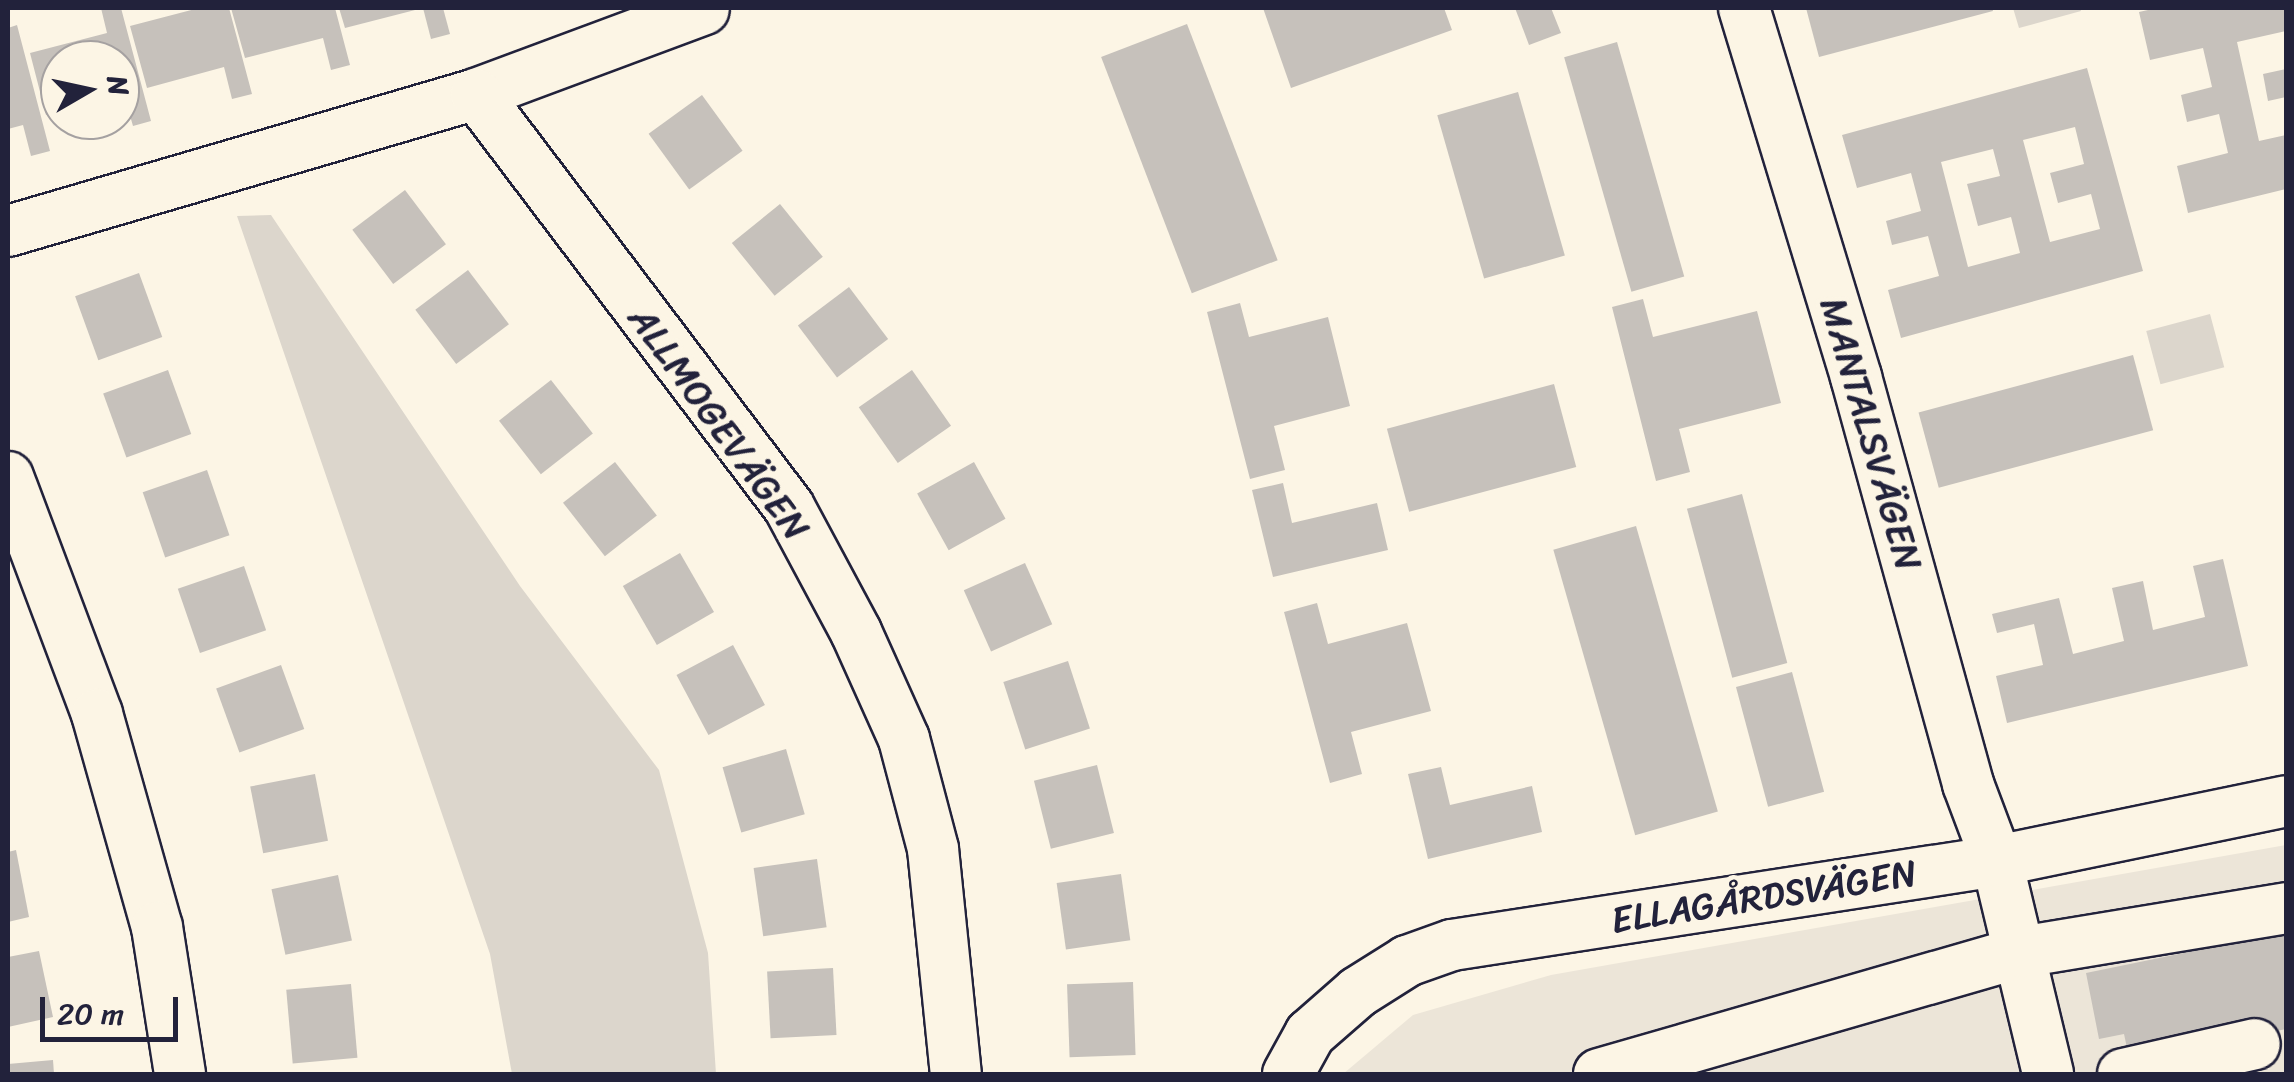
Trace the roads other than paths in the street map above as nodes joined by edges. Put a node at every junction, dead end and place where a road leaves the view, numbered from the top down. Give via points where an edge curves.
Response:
1 (1744, 8) edge
2 (704, 9) edge
3 (476, 94) junction
4 (8, 231) edge
5 (8, 477) edge
6 (2286, 801) edge
7 (1997, 861) junction
8 (2286, 908) edge
9 (2021, 952) junction
10 (2255, 1044) dead end
11 (180, 1074) edge
12 (956, 1074) edge
13 (1288, 1074) edge
14 (1600, 1074) edge
15 (2048, 1074) edge
16 (2124, 1074) edge

1 - 7 street, MANTALSVÄGEN via 1968,784
2 - 3 street
3 - 4 street
3 - 12 street, ALLMOGEVÄGEN via 789,506 856,632 904,739 933,849
5 - 11 street via 97,714 157,927
6 - 7 street, ELLAGÅRDSVÄGEN
7 - 9 street, MANTALSVÄGEN
7 - 13 street, ELLAGÅRDSVÄGEN via 1452,946 1407,961 1358,992 1310,1034
8 - 9 street
9 - 14 street
9 - 15 street, MANTALSVÄGEN
10 - 16 street

